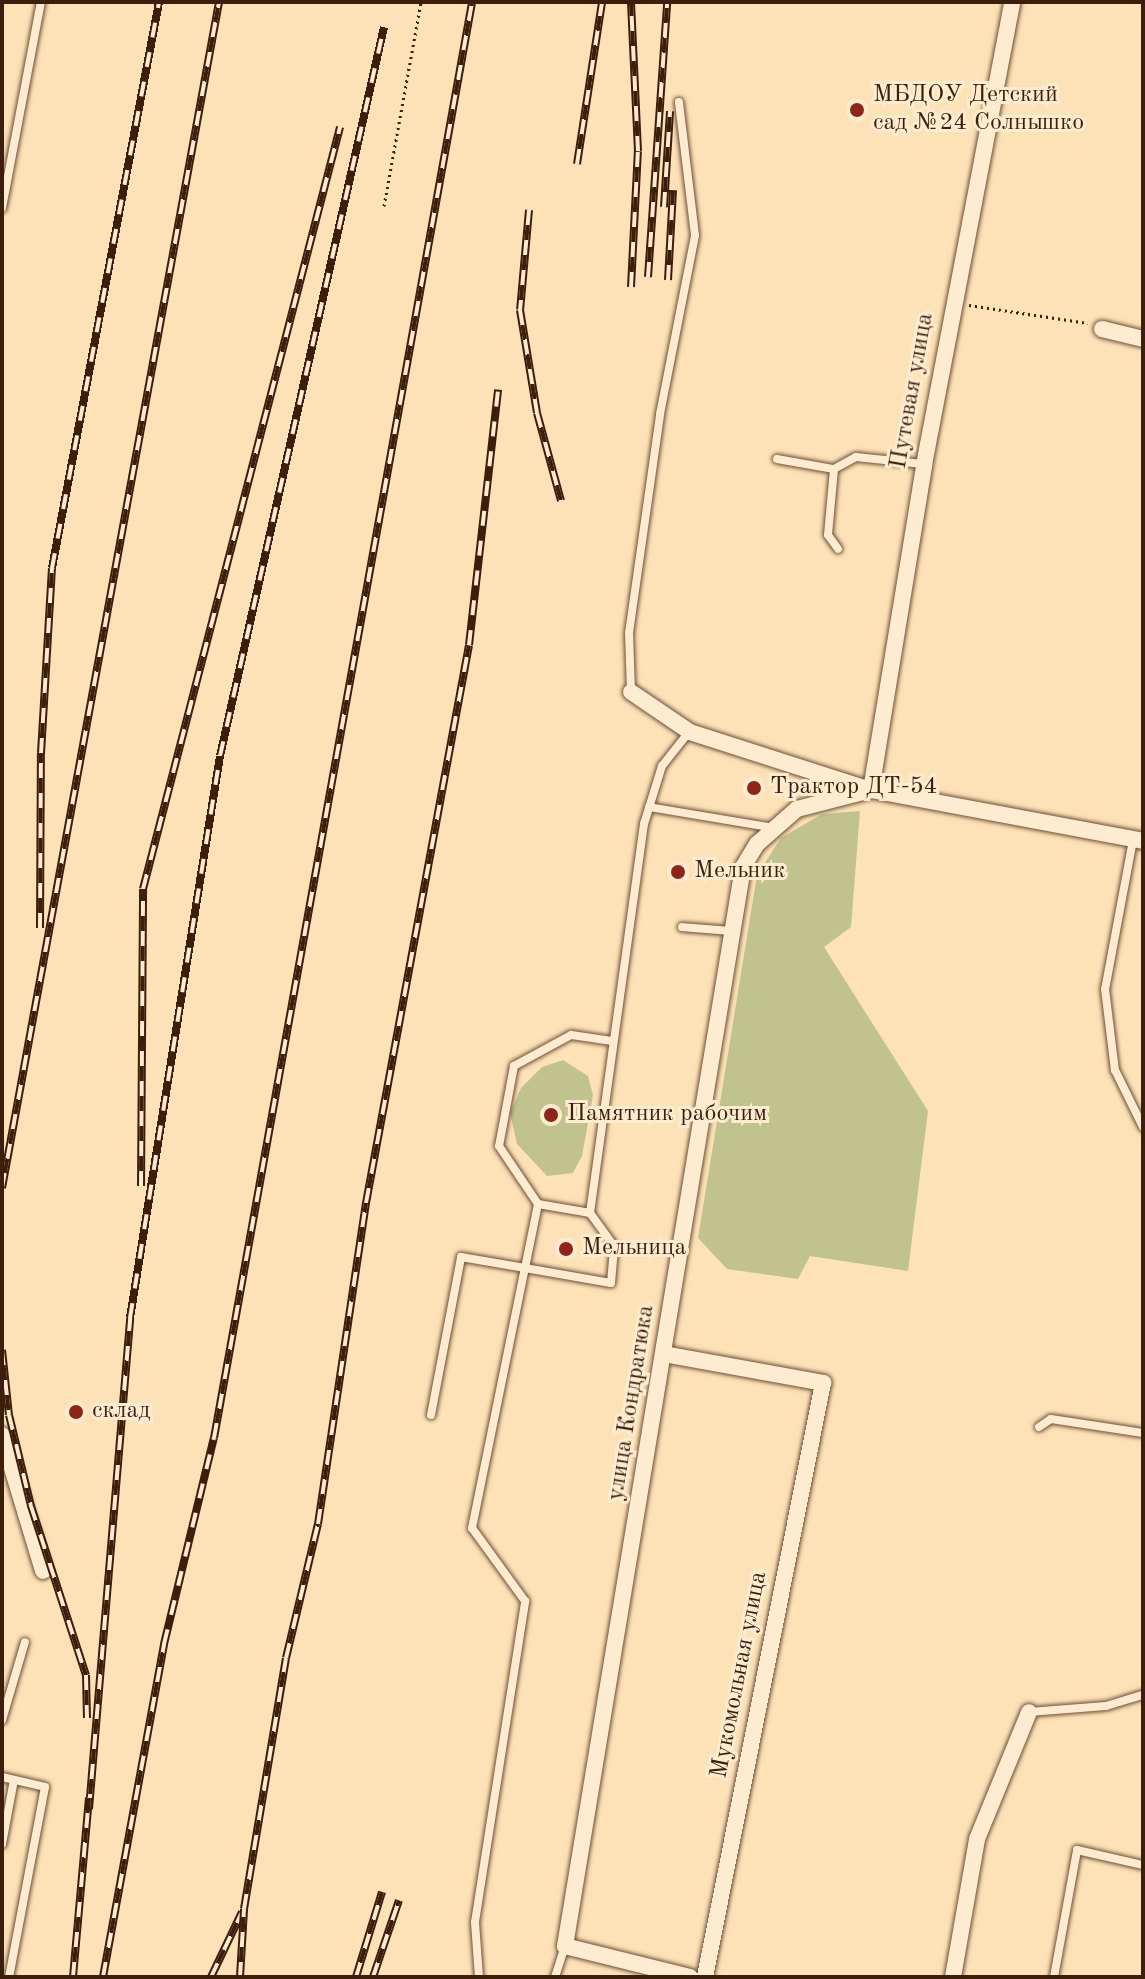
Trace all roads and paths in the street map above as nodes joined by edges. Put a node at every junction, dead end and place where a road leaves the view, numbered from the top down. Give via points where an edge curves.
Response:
1 (41, 2) edge
2 (421, 2) edge
3 (1012, 2) edge
4 (679, 102) dead end
5 (384, 206) dead end
6 (2, 208) edge
7 (953, 302) junction
8 (1102, 329) joint
9 (1143, 339) edge
10 (777, 459) dead end
11 (924, 465) junction
12 (834, 469) junction
13 (838, 549) dead end
14 (631, 692) joint
15 (690, 732) junction
16 (871, 790) junction
17 (649, 807) junction
18 (774, 828) junction
19 (1138, 840) edge
20 (682, 927) dead end
21 (730, 931) junction
22 (612, 1041) junction
23 (1143, 1127) edge
24 (538, 1204) junction
25 (590, 1213) junction
26 (525, 1268) junction
27 (664, 1354) junction
28 (431, 1415) dead end
29 (1039, 1427) dead end
30 (1143, 1433) edge
31 (2, 1435) edge
32 (43, 1571) dead end
33 (25, 1642) dead end
34 (1143, 1695) edge
35 (1029, 1712) joint
36 (2, 1720) edge
37 (2, 1777) edge
38 (14, 1780) junction
39 (2, 1844) edge
40 (1143, 1865) edge
41 (565, 1946) junction
42 (9, 1977) edge
43 (479, 1977) edge
44 (555, 1977) edge
45 (690, 1977) edge
46 (705, 1977) edge
47 (953, 1977) edge
48 (1054, 1977) edge

1 - 6 lane
2 - 5 path
3 - 7 street, Путевая улица
4 - 14 lane via 695,235 660,414 629,633
7 - 8 path
7 - 11 street, Путевая улица
8 - 9 street
10 - 12 lane
11 - 12 lane via 856,457
11 - 16 street, Путевая улица
12 - 13 lane via 828,535
14 - 15 street
15 - 16 street
15 - 17 lane via 662,766
16 - 18 street via 797,809
16 - 19 street
17 - 18 lane
17 - 22 lane
18 - 21 street, улица Кондратюка via 743,867
19 - 23 lane via 1105,989 1115,1070
20 - 21 lane
21 - 27 street, улица Кондратюка
22 - 24 lane via 571,1035 514,1066 499,1146
22 - 25 lane
24 - 25 lane
24 - 26 lane
25 - 26 lane via 614,1246 611,1283
26 - 28 lane via 461,1257
26 - 43 lane via 472,1528 525,1601 475,1922
27 - 41 street, улица Кондратюка
27 - 46 street, Мукомольная улица via 823,1383
29 - 30 lane via 1051,1419
31 - 32 street
33 - 36 lane
34 - 35 lane via 1106,1706
35 - 47 street via 977,1839
37 - 38 lane
38 - 39 lane
38 - 42 lane via 45,1787
40 - 48 lane via 1077,1850
41 - 44 lane
41 - 45 street

